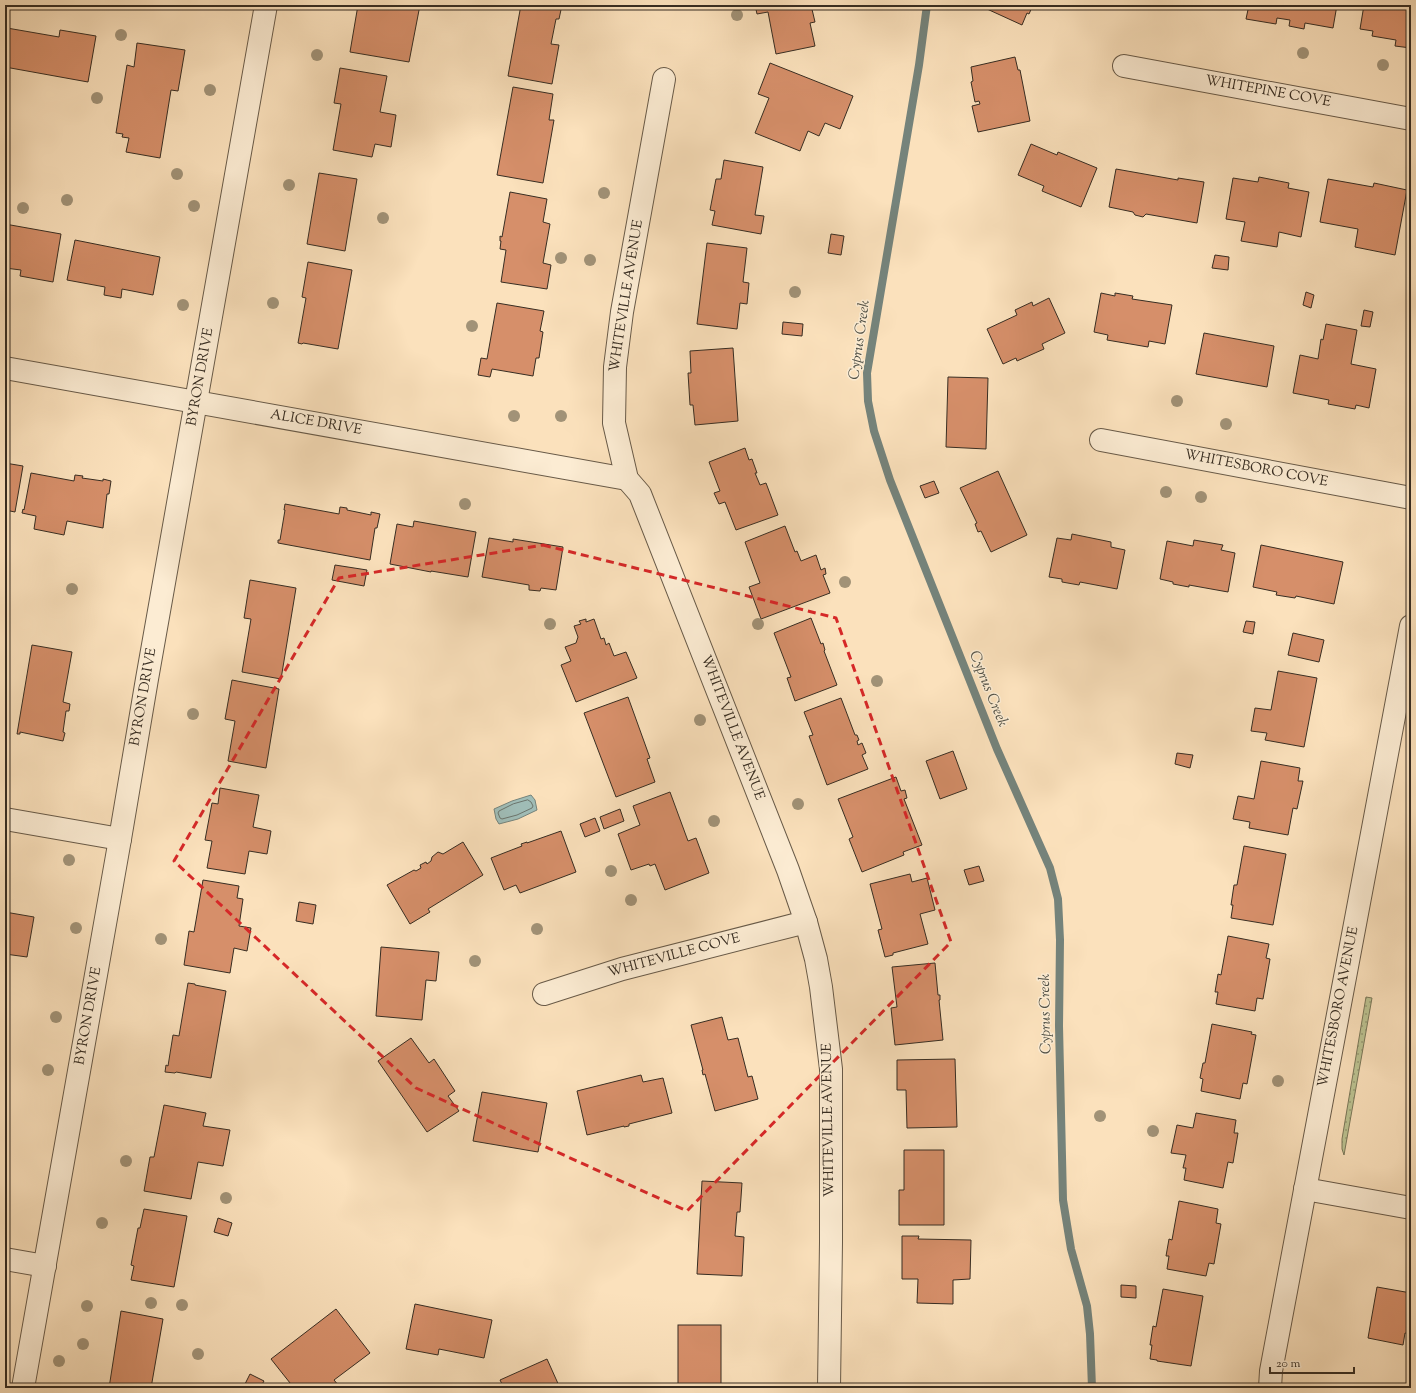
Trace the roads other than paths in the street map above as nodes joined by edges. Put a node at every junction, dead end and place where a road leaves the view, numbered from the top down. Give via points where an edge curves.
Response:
1 (266, 5) edge
2 (1124, 66) dead end
3 (664, 80) dead end
4 (1411, 118) edge
5 (5, 368) edge
6 (197, 402) junction
7 (1101, 440) dead end
8 (627, 479) junction
9 (1411, 498) edge
10 (1411, 626) edge
11 (5, 819) edge
12 (120, 839) junction
13 (806, 922) junction
14 (544, 994) dead end
15 (1305, 1189) junction
16 (1411, 1208) edge
17 (5, 1259) edge
18 (45, 1266) junction
19 (23, 1388) edge
20 (829, 1388) edge
21 (1270, 1388) edge

1 - 6 street, BYRON DRIVE
2 - 4 street, WHITEPINE COVE
3 - 8 street, WHITEVILLE AVENUE via 622,312 615,367 614,423
5 - 6 street, ALICE DRIVE
6 - 8 street, ALICE DRIVE
6 - 12 street, BYRON DRIVE
7 - 9 street, WHITESBORO COVE
8 - 13 street, WHITEVILLE AVENUE via 640,494 788,870
10 - 15 street, WHITESBORO AVENUE
11 - 12 street
12 - 18 street, BYRON DRIVE
13 - 14 street, WHITEVILLE COVE via 622,969
13 - 20 street, WHITEVILLE AVENUE via 821,987 831,1069
15 - 16 street
15 - 21 street, WHITESBORO AVENUE via 1272,1363
17 - 18 street
18 - 19 street, BYRON DRIVE

